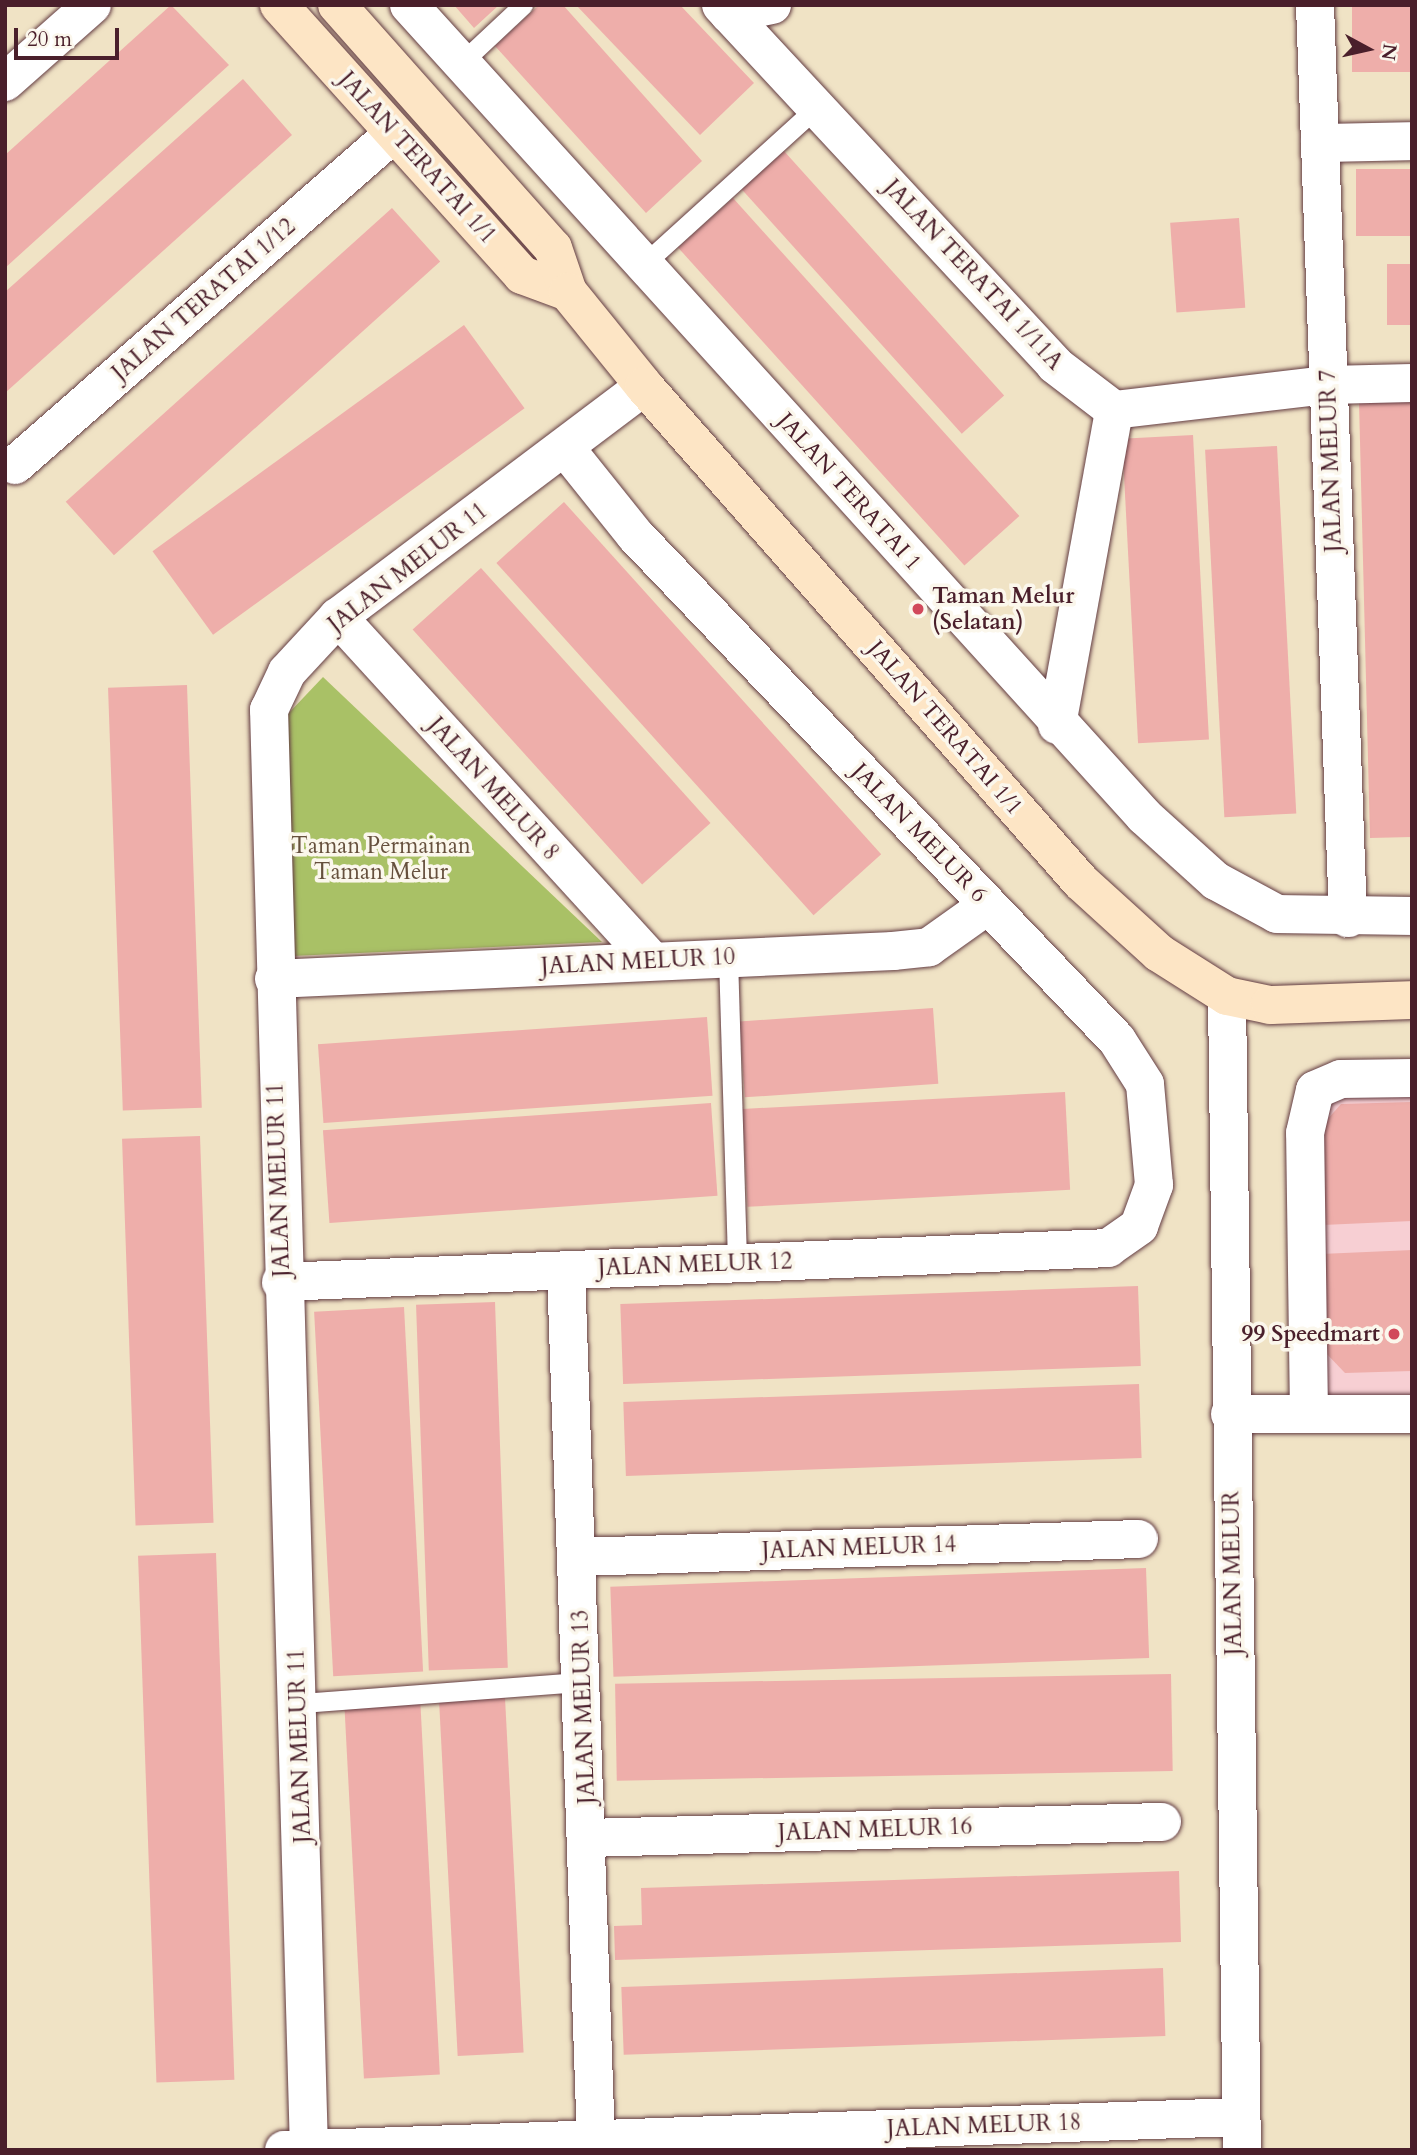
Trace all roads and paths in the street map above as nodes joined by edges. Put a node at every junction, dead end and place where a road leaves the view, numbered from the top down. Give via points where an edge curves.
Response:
1 (92, 5) edge
2 (279, 5) edge
3 (337, 5) edge
4 (409, 5) edge
5 (523, 5) edge
6 (772, 5) edge
7 (1315, 5) edge
8 (725, 10) edge
9 (461, 63) junction
10 (5, 82) edge
11 (816, 108) junction
12 (393, 134) junction
13 (1412, 141) edge
14 (1320, 143) junction
15 (645, 263) junction
16 (568, 292) junction
17 (1412, 383) edge
18 (1328, 385) junction
19 (644, 386) junction
20 (1114, 410) junction
21 (566, 449) junction
22 (15, 465) dead end
23 (338, 617) junction
24 (1057, 725) junction
25 (988, 905) junction
26 (1412, 916) edge
27 (1348, 918) junction
28 (728, 957) junction
29 (651, 960) junction
30 (274, 979) junction
31 (1227, 996) junction
32 (1412, 1000) edge
33 (1412, 1078) edge
34 (1108, 1248) joint
35 (737, 1264) junction
36 (566, 1270) junction
37 (281, 1282) junction
38 (1309, 1414) junction
39 (1412, 1414) edge
40 (1230, 1415) junction
41 (1139, 1539) dead end
42 (579, 1557) junction
43 (583, 1682) junction
44 (301, 1703) junction
45 (1163, 1822) dead end
46 (588, 1838) junction
47 (1241, 2133) edge
48 (596, 2144) junction
49 (284, 2150) edge
50 (309, 2150) edge

1 - 10 street
2 - 12 street, JALAN TERATAI 1/1
3 - 16 street, JALAN TERATAI 1/1 via 553,248
4 - 9 street, JALAN TERATAI 1
5 - 9 lane
6 - 8 street
7 - 14 street, JALAN MELUR 7
8 - 11 street, JALAN TERATAI 1/11A
9 - 15 street, JALAN TERATAI 1
11 - 15 lane
11 - 20 street, JALAN TERATAI 1/11A via 1055,365
12 - 16 street, JALAN TERATAI 1/1 via 522,275
12 - 22 street, JALAN TERATAI 1/12
13 - 14 street
14 - 18 street, JALAN MELUR 7
15 - 24 street, JALAN TERATAI 1
16 - 19 street, JALAN TERATAI 1/1
17 - 18 street
18 - 20 street
18 - 27 street, JALAN MELUR 7
19 - 21 street, JALAN MELUR 11
19 - 31 street, JALAN TERATAI 1/1 via 1081,883 1160,953
20 - 24 street
21 - 23 street, JALAN MELUR 11
21 - 25 street, JALAN MELUR 6 via 635,535
23 - 29 street, JALAN MELUR 8
23 - 30 street, JALAN MELUR 11 via 287,672 269,710
24 - 27 street, JALAN TERATAI 1 via 1216,881 1277,914
25 - 28 street, JALAN MELUR 10 via 929,947
25 - 34 street, JALAN MELUR 6 via 1117,1040 1145,1084 1154,1185 1139,1226
26 - 27 street, JALAN TERATAI 1
28 - 29 street, JALAN MELUR 10
28 - 35 lane
29 - 30 street, JALAN MELUR 10
30 - 37 street, JALAN MELUR 11
31 - 32 street, JALAN TERATAI 1/1 via 1270,1005
31 - 40 street, JALAN MELUR
33 - 38 street via 1341,1079 1315,1090 1305,1133
34 - 35 street, JALAN MELUR 12
35 - 36 street, JALAN MELUR 12
36 - 37 street, JALAN MELUR 12
36 - 42 street, JALAN MELUR 13
37 - 44 street, JALAN MELUR 11
38 - 39 street
38 - 40 street
40 - 47 street, JALAN MELUR
41 - 42 street, JALAN MELUR 14
42 - 43 street, JALAN MELUR 13
43 - 44 lane
43 - 46 street, JALAN MELUR 13
44 - 50 street, JALAN MELUR 11
45 - 46 street, JALAN MELUR 16
46 - 48 street, JALAN MELUR 13
47 - 48 street, JALAN MELUR 18
48 - 50 street, JALAN MELUR 18
49 - 50 street, JALAN MELUR 18

